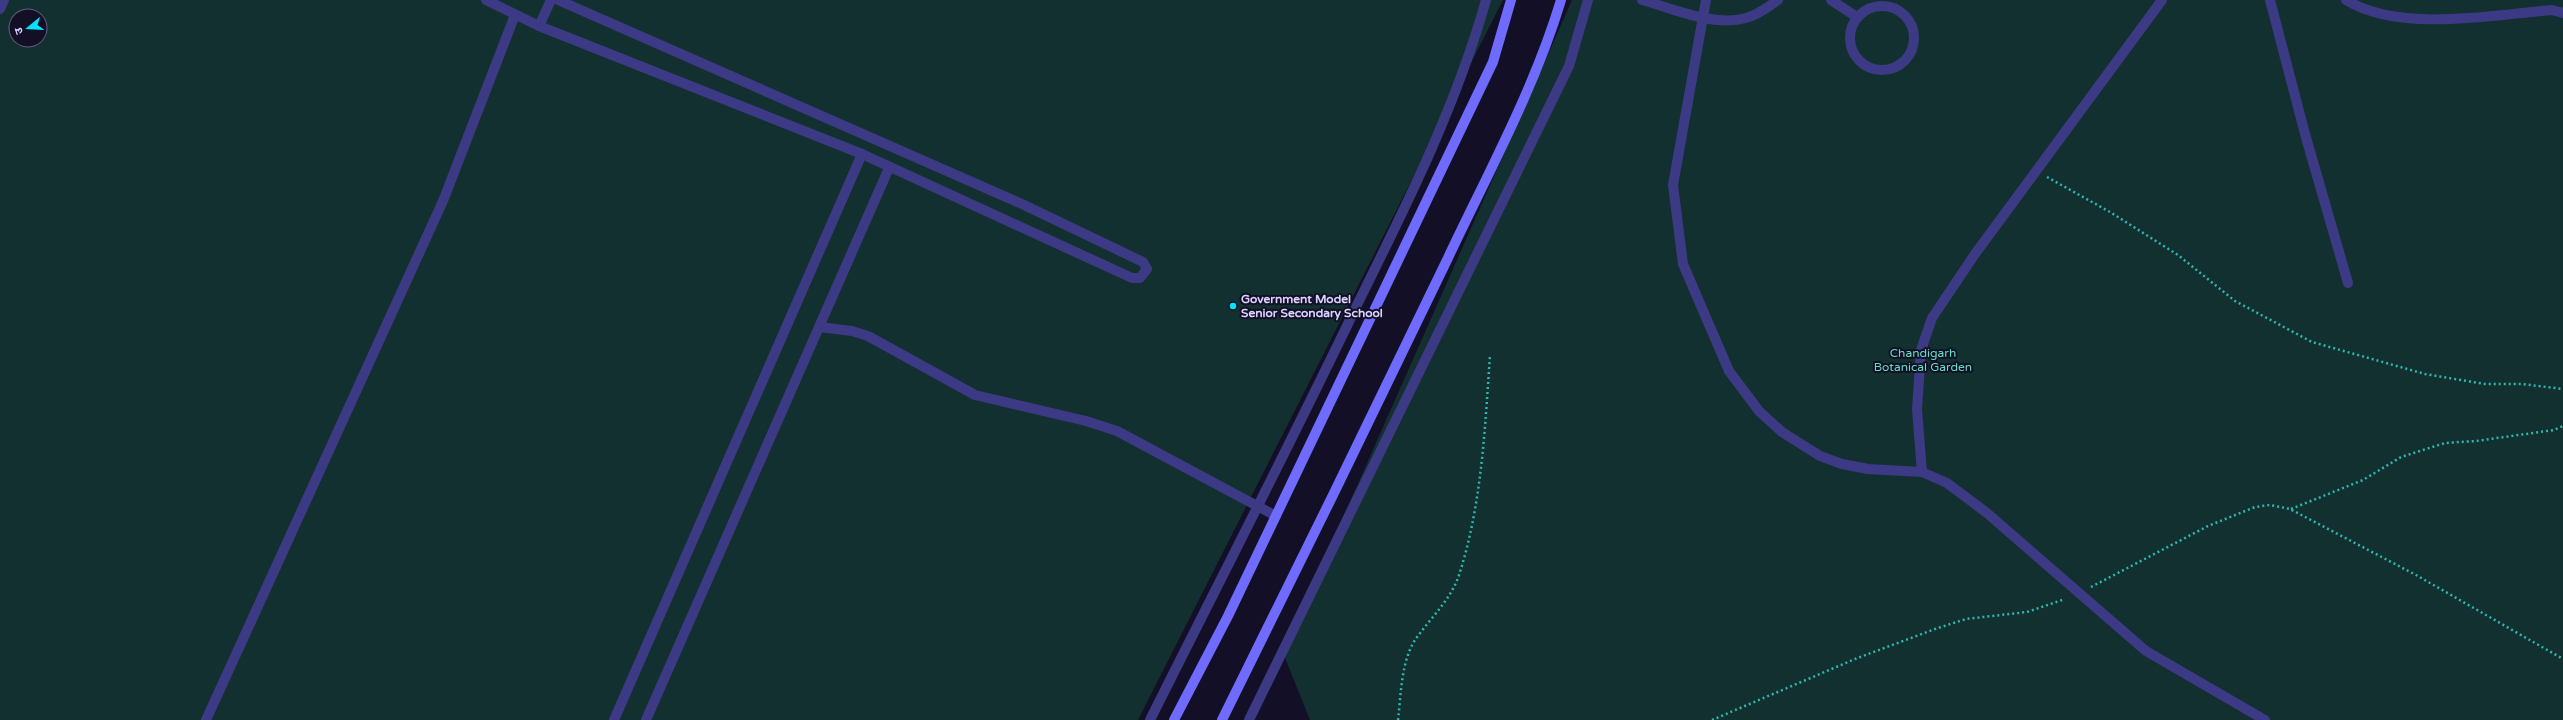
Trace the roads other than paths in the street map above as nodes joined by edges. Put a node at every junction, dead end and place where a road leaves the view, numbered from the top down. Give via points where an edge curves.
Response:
1 (4, 0) edge
2 (486, 0) edge
3 (551, 0) edge
4 (558, 0) edge
5 (1486, 0) edge
6 (1511, 0) edge
7 (1561, 0) edge
8 (1588, 0) edge
9 (1642, 0) edge
10 (1706, 0) edge
11 (1778, 0) edge
12 (1831, 0) edge
13 (2162, 0) edge
14 (2270, 0) edge
15 (2346, 0) edge
16 (0, 9) edge
17 (2563, 12) edge
18 (515, 14) junction
19 (1702, 17) junction
20 (1857, 17) junction
21 (539, 26) junction
22 (862, 154) junction
23 (889, 168) junction
24 (2348, 283) dead end
25 (819, 327) junction
26 (1922, 472) junction
27 (1258, 506) junction
28 (1276, 516) junction
29 (206, 720) edge
30 (614, 720) edge
31 (646, 720) edge
32 (1150, 720) edge
33 (1174, 720) edge
34 (1222, 720) edge
35 (1249, 720) edge
36 (2265, 720) edge

1 - 16 street
2 - 18 street
3 - 21 street
4 - 23 street via 1022,204 1143,262 1145,273 1140,278 1132,278
5 - 27 street via 1463,73 1426,163
6 - 28 main road via 1493,62
7 - 34 main road via 1540,62 1502,143 1342,479
8 - 35 street via 1569,66
9 - 19 street
10 - 19 street
11 - 19 street via 1747,18 1732,21
12 - 20 street
13 - 26 street via 1975,254 1932,318 1921,350 1917,409
14 - 24 street
15 - 17 street via 2389,17 2428,19 2552,10
18 - 21 street
18 - 29 street via 443,202
19 - 26 street via 1673,185 1682,264 1729,371 1759,411 1782,432 1820,456 1868,469
20 - 20 street via 1876,6 1898,9 1907,16 1914,32 1913,48 1908,58 1891,69 1881,70 1862,63 1855,55 1850,36
21 - 22 street
22 - 23 street
22 - 30 street
23 - 25 street
25 - 27 street via 852,331 868,336 975,395 1086,421 1117,431
25 - 31 street
26 - 36 street via 1947,483 1987,513 2146,651
27 - 28 street
27 - 32 street
28 - 33 main road

